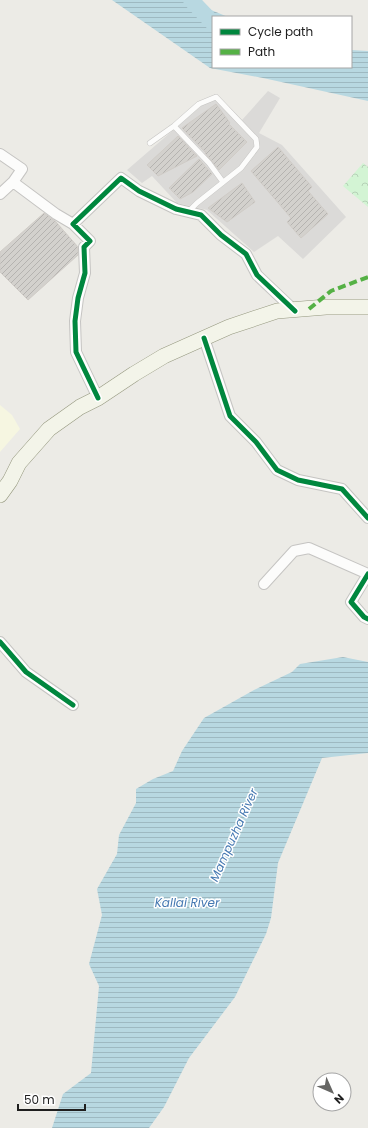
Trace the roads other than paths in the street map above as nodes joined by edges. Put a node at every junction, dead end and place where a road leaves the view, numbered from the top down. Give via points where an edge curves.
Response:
1 (174, 126) junction
2 (150, 143) dead end
3 (0, 154) edge
4 (13, 182) junction
5 (223, 182) junction
6 (0, 194) edge
7 (188, 212) junction
8 (73, 224) junction
9 (368, 307) edge
10 (295, 311) junction
11 (204, 338) junction
12 (98, 398) junction
13 (0, 495) edge
14 (368, 518) edge
15 (368, 574) edge
16 (264, 584) dead end
17 (368, 619) edge
18 (0, 642) edge
19 (73, 705) dead end

1 - 2 lane
1 - 5 lane
1 - 5 lane via 199,104 216,97 256,139 257,147 241,168
3 - 4 street via 22,169
4 - 6 street
4 - 8 street
5 - 7 lane
7 - 8 street via 139,191 120,178
7 - 10 street via 200,215 246,254 257,275
8 - 12 street via 90,241 84,247 85,273 75,321 76,352
9 - 10 main road via 326,307
10 - 11 main road via 278,312
11 - 12 main road via 164,356
11 - 14 street via 230,416 256,442 277,470 298,480 342,489
12 - 13 main road via 80,407 49,429 19,463
15 - 16 street via 309,548 294,551
15 - 17 street via 351,602
18 - 19 street via 26,672

